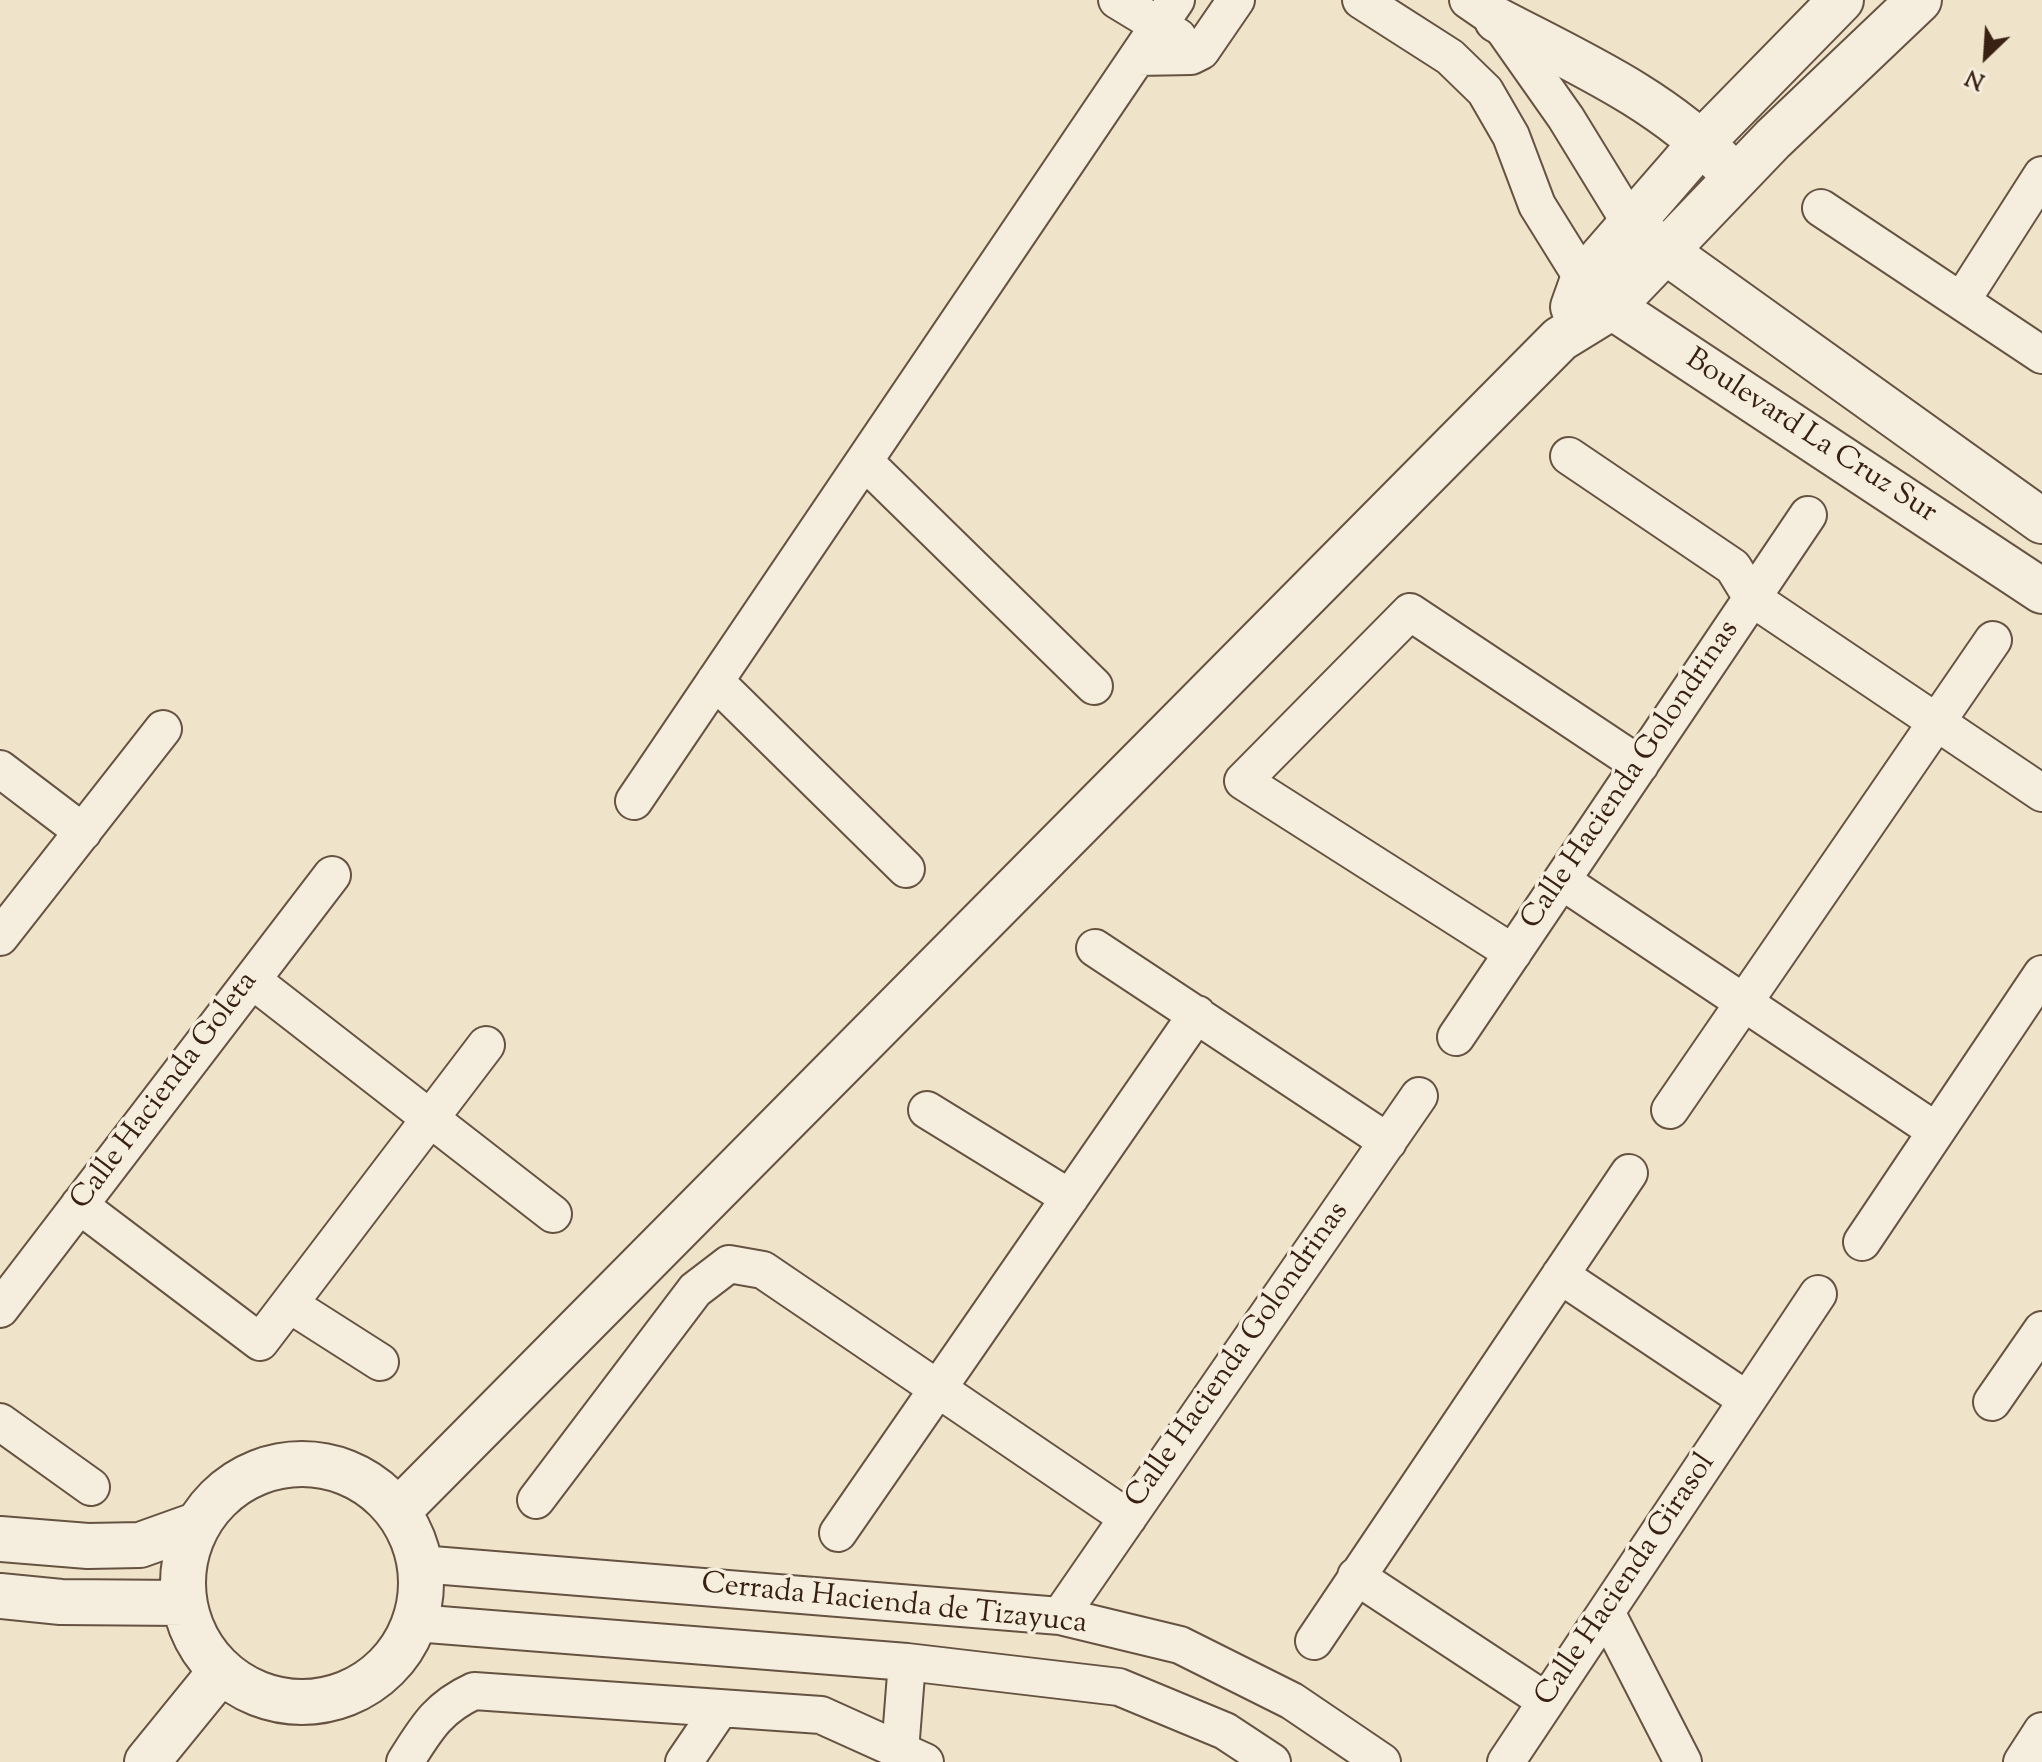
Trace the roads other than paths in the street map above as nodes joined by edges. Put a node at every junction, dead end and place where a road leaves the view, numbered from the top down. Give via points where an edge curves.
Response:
1 (1117, 0) edge
2 (1236, 0) edge
3 (1361, 0) edge
4 (1841, 0) edge
5 (1919, 0) edge
6 (1483, 10) edge
7 (1168, 13) edge
8 (1201, 51) junction
9 (1138, 57) junction
10 (1702, 142) junction
11 (2042, 175) edge
12 (1736, 178) junction
13 (1821, 208) dead end
14 (1631, 224) junction
15 (1665, 251) junction
16 (1598, 293) junction
17 (1962, 300) junction
18 (2042, 355) edge
19 (1569, 456) dead end
20 (864, 461) junction
21 (1808, 515) dead end
22 (2042, 521) edge
23 (2042, 591) edge
24 (1752, 598) junction
25 (1993, 640) dead end
26 (715, 681) junction
27 (1094, 686) dead end
28 (1937, 723) junction
29 (163, 729) dead end
30 (1640, 765) junction
31 (0, 769) edge
32 (2042, 793) edge
33 (634, 801) dead end
34 (83, 832) junction
35 (906, 869) dead end
36 (332, 875) dead end
37 (1562, 881) junction
38 (0, 937) edge
39 (1095, 948) dead end
40 (1513, 953) junction
41 (2042, 974) edge
42 (252, 980) junction
43 (1745, 1002) junction
44 (1197, 1014) junction
45 (1456, 1037) dead end
46 (486, 1045) dead end
47 (1419, 1096) dead end
48 (927, 1110) dead end
49 (1670, 1110) dead end
50 (431, 1118) junction
51 (1936, 1131) junction
52 (1388, 1142) junction
53 (1629, 1173) dead end
54 (1070, 1198) junction
55 (79, 1205) junction
56 (553, 1214) dead end
57 (1862, 1242) dead end
58 (1560, 1275) junction
59 (1818, 1294) dead end
60 (289, 1304) junction
61 (0, 1309) edge
62 (2042, 1330) edge
63 (380, 1362) dead end
64 (938, 1389) junction
65 (1747, 1400) junction
66 (1992, 1402) dead end
67 (0, 1422) edge
68 (91, 1487) dead end
69 (536, 1500) dead end
70 (398, 1511) junction
71 (1128, 1518) junction
72 (196, 1525) junction
73 (838, 1533) dead end
74 (0, 1539) edge
75 (420, 1564) junction
76 (1356, 1576) junction
77 (0, 1596) edge
78 (183, 1603) junction
79 (1606, 1612) junction
80 (1060, 1616) junction
81 (415, 1623) junction
82 (1314, 1641) dead end
83 (907, 1662) junction
84 (221, 1671) junction
85 (1546, 1701) junction
86 (720, 1709) junction
87 (2042, 1731) edge
88 (912, 1756) edge
89 (147, 1762) edge
90 (405, 1762) edge
91 (684, 1762) edge
92 (1272, 1762) edge
93 (1382, 1762) edge
94 (1506, 1762) edge
95 (1683, 1762) edge
96 (2022, 1762) edge

1 - 7 street
2 - 8 street
3 - 16 street via 1450,57 1485,91 1511,136 1537,205
4 - 10 street
5 - 12 street
6 - 10 street via 1654,105
6 - 14 street via 1566,118
7 - 8 street
7 - 9 street
8 - 9 street via 1191,56
9 - 20 street
10 - 12 street
10 - 14 street
11 - 17 street
12 - 15 street
13 - 17 street
14 - 15 street, Boulevard La Cruz Sur
14 - 16 street
15 - 16 street
15 - 22 street, Boulevard La Cruz Sur
16 - 23 street, Boulevard La Cruz Sur
16 - 70 street via 1560,339
17 - 18 street
19 - 24 street via 1733,567
20 - 26 street
20 - 27 street
21 - 24 street, Calle Hacienda Golondrinas
24 - 28 street
24 - 30 street, Calle Hacienda Golondrinas
25 - 28 street
26 - 33 street
26 - 35 street
28 - 32 street
28 - 43 street
29 - 34 street
30 - 37 street, Calle Hacienda Golondrinas
30 - 40 street via 1410,612 1243,781
31 - 34 street
34 - 38 street
36 - 42 street, Calle Hacienda Goleta
37 - 40 street, Calle Hacienda Golondrinas
37 - 43 street
39 - 44 street
40 - 45 street, Calle Hacienda Golondrinas
41 - 51 street
42 - 50 street
42 - 55 street, Calle Hacienda Goleta
43 - 49 street
43 - 51 street
44 - 52 street
44 - 54 street
46 - 50 street
47 - 52 street, Calle Hacienda Golondrinas
48 - 54 street
50 - 56 street
50 - 60 street
51 - 57 street
52 - 71 street, Calle Hacienda Golondrinas
53 - 58 street
54 - 64 street
55 - 60 street via 260,1342
55 - 61 street, Calle Hacienda Goleta
58 - 65 street
58 - 76 street
59 - 65 street, Calle Hacienda Girasol
60 - 63 street
62 - 66 street
64 - 69 street via 763,1270 729,1264 695,1290
64 - 71 street
64 - 73 street
65 - 79 street, Calle Hacienda Girasol
67 - 68 street
70 - 72 street via 369,1483 333,1467 293,1463 254,1472 220,1494
70 - 75 street
71 - 80 street, Calle Hacienda Golondrinas
72 - 74 street via 140,1545
72 - 78 street via 183,1563
75 - 80 street, Cerrada Hacienda de Tizayuca
75 - 81 street
76 - 82 street
76 - 85 street
77 - 78 street
78 - 84 street via 196,1641
79 - 85 street, Calle Hacienda Girasol
79 - 95 street
80 - 93 street, Cerrada Hacienda de Tizayuca via 1180,1645 1292,1701
81 - 83 street, Cerrada Hacienda de Tizayuca
81 - 84 street via 397,1658 368,1684 332,1699 293,1703 255,1693
83 - 88 street
83 - 92 street, Cerrada Hacienda de Tizayuca via 1119,1687 1225,1731
84 - 89 street
85 - 94 street, Calle Hacienda Girasol
86 - 88 street via 821,1715
86 - 90 street via 474,1691 436,1714
86 - 91 street
87 - 96 street

